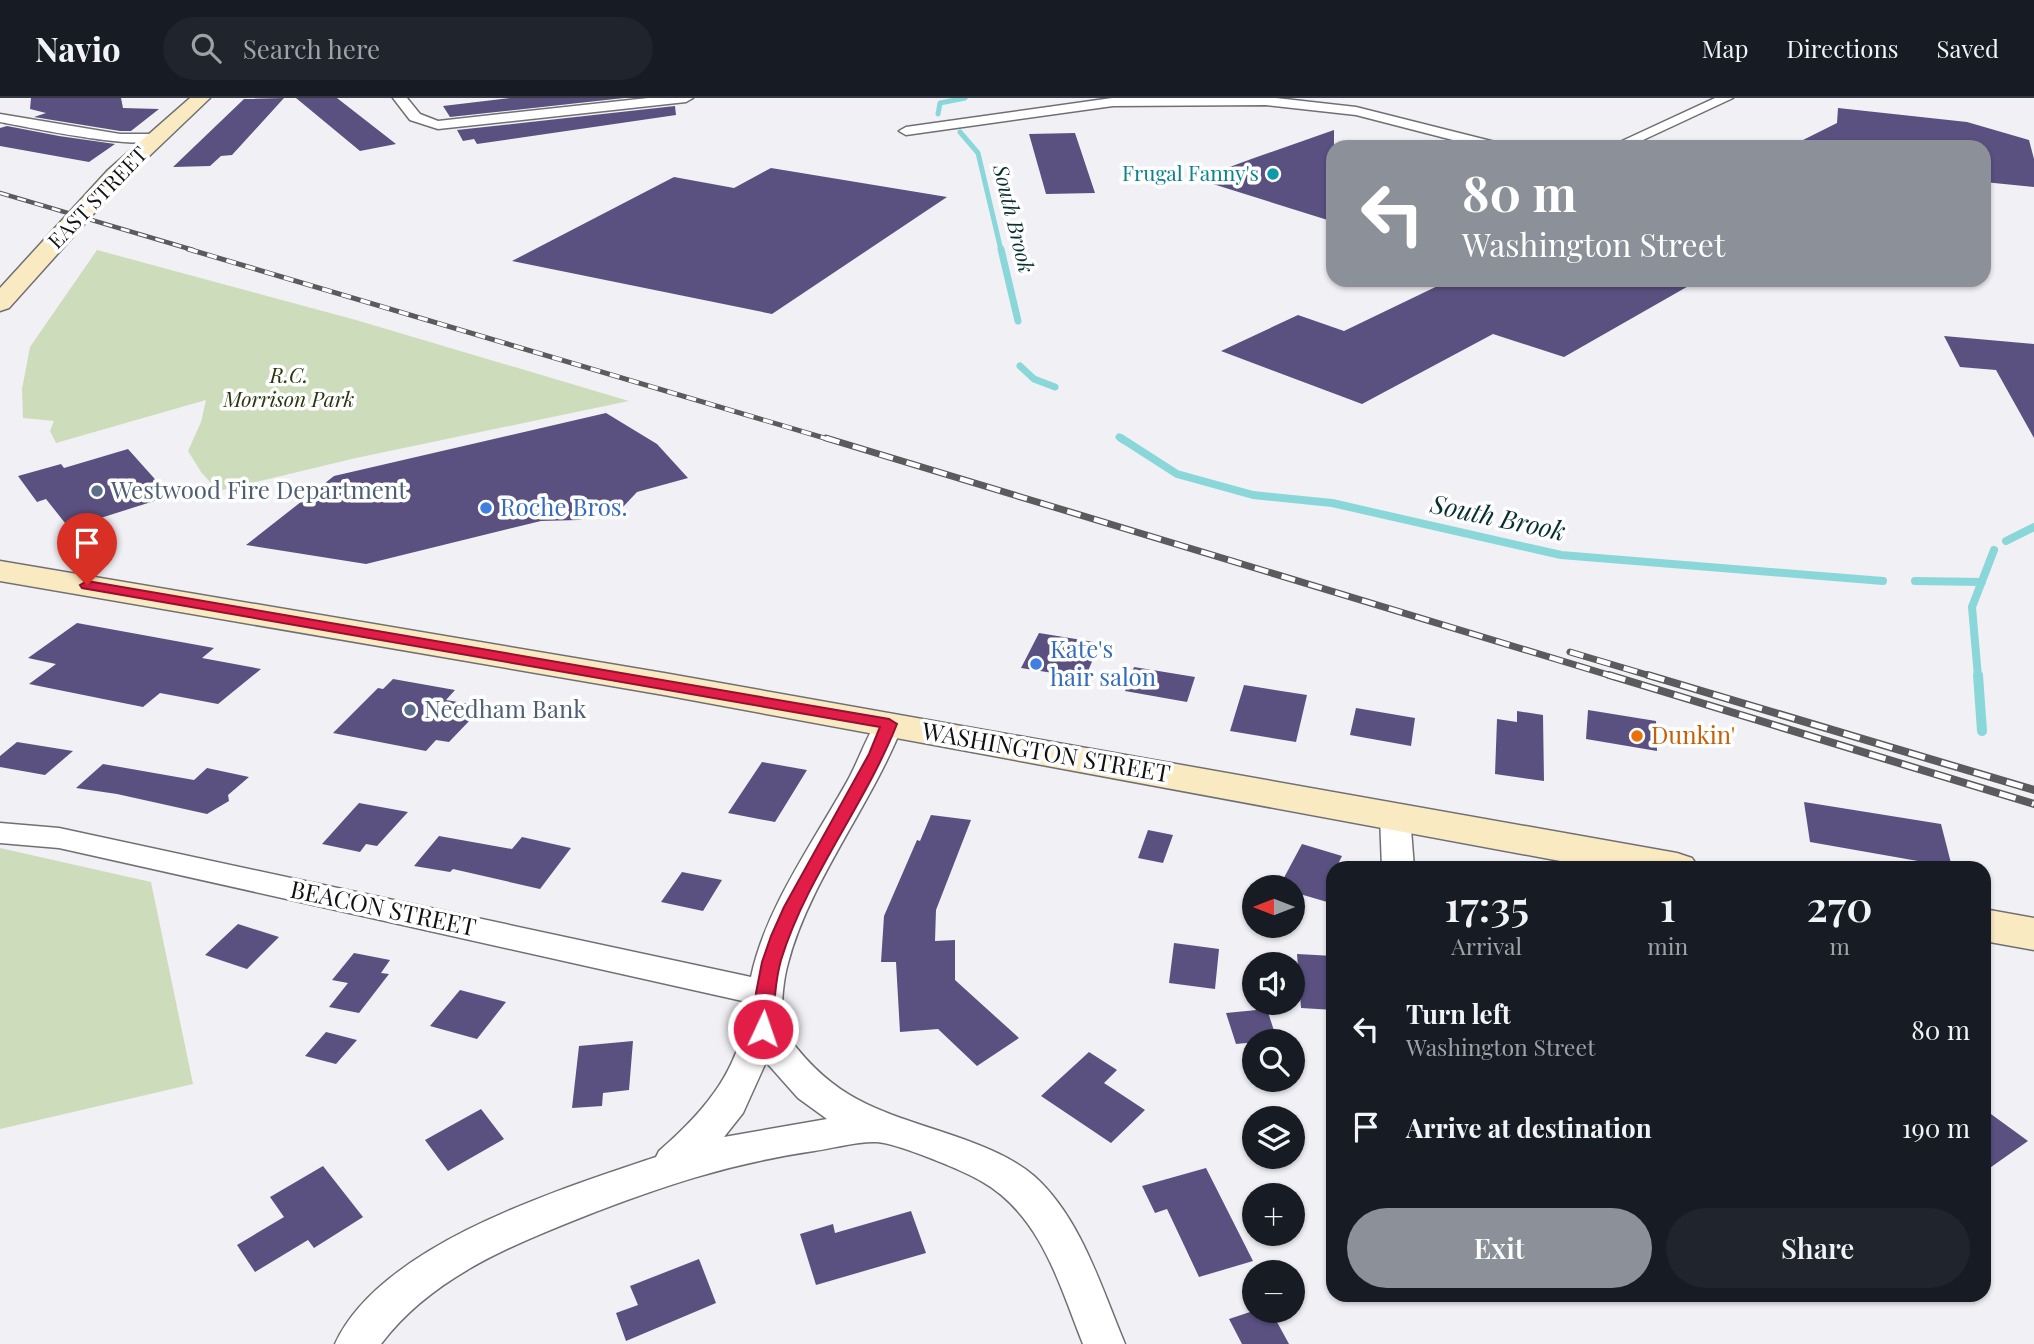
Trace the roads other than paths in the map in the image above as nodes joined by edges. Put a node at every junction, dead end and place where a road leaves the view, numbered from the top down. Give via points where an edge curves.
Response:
1 (201, 98) edge
2 (400, 98) edge
3 (686, 98) edge
4 (1726, 98) edge
5 (0, 118) edge
6 (906, 131) dead end
7 (157, 138) junction
8 (1470, 140) edge
9 (1632, 140) edge
10 (1, 301) edge
11 (0, 571) edge
12 (889, 724) junction
13 (1395, 816) junction
14 (0, 833) edge
15 (1398, 861) edge
16 (1638, 861) edge
17 (1991, 926) edge
18 (2032, 934) edge
19 (764, 1011) junction
20 (877, 1127) junction
21 (666, 1167) junction
22 (356, 1344) edge
23 (1104, 1344) edge

1 - 7 main road, EAST STREET
2 - 3 street via 412,117 438,125
4 - 9 street
5 - 7 street via 120,138
6 - 8 street via 1113,102 1266,101 1356,111
7 - 10 main road, EAST STREET via 93,199
11 - 12 main road, WASHINGTON STREET
12 - 13 main road, WASHINGTON STREET
12 - 19 street via 793,907 771,962
13 - 15 street
13 - 16 main road, WASHINGTON STREET
14 - 19 street, BEACON STREET via 59,838
17 - 18 main road
19 - 20 street via 780,1055 804,1083 832,1105
19 - 21 street via 730,1103
20 - 21 street via 724,1152
20 - 23 street via 972,1158 1011,1181 1039,1207
21 - 22 street via 508,1229 457,1255 405,1290

